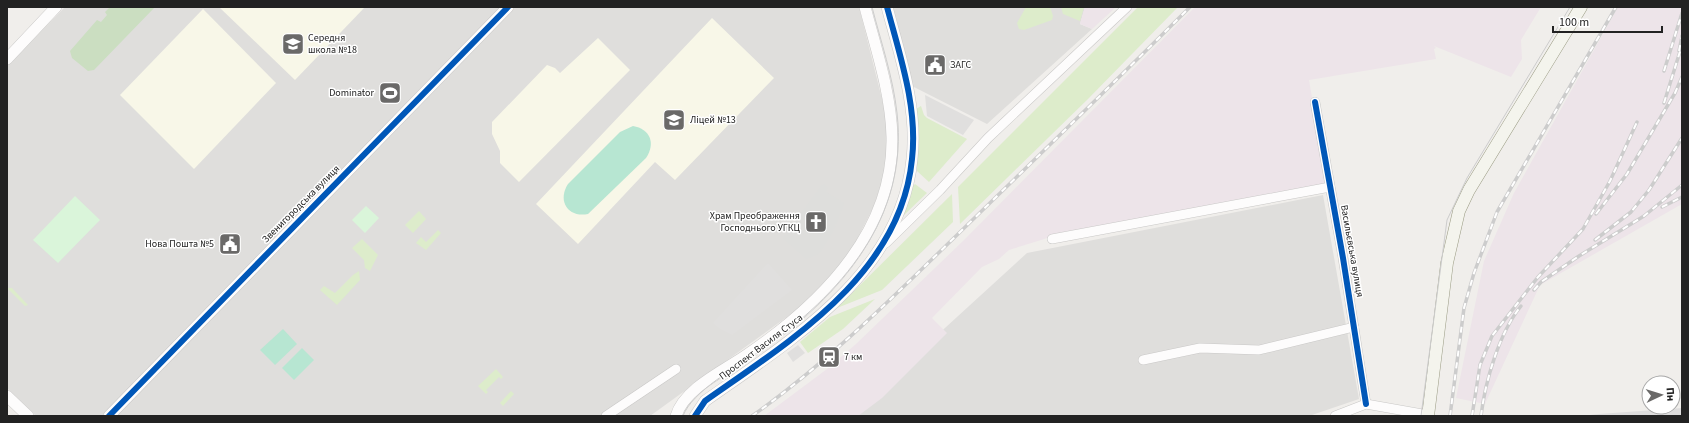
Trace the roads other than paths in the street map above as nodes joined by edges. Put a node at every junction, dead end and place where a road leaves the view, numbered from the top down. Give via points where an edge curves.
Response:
1 (56, 7) edge
2 (508, 7) edge
3 (865, 7) edge
4 (887, 7) edge
5 (1127, 7) edge
6 (1581, 7) edge
7 (7, 59) edge
8 (1315, 102) dead end
9 (1330, 187) junction
10 (1052, 239) dead end
11 (877, 251) junction
12 (1354, 327) junction
13 (1143, 360) dead end
14 (676, 369) dead end
15 (7, 396) edge
16 (1366, 404) junction
17 (28, 416) edge
18 (109, 416) edge
19 (606, 416) edge
20 (676, 416) edge
21 (694, 416) edge
22 (1335, 416) edge
23 (1428, 416) edge

1 - 7 street
2 - 18 street, Звенигородська вулиця
3 - 20 street, Проспект Василя Стуса via 890,108 892,137 891,165 876,214 865,239 852,259 809,306 762,345 688,394
4 - 11 street, Проспект Василя Стуса via 909,92 913,135 912,158 903,202
5 - 11 street via 988,138 940,190
6 - 23 main road via 1469,190 1459,211 1447,263
8 - 9 street, Васильєвська вулиця
9 - 10 street
9 - 12 street, Васильєвська вулиця
11 - 21 street, Проспект Василя Стуса via 858,278 803,330 704,401
12 - 13 street via 1259,350 1200,348
12 - 16 street, Васильєвська вулиця
14 - 19 street
15 - 17 street
16 - 22 street
16 - 23 street

